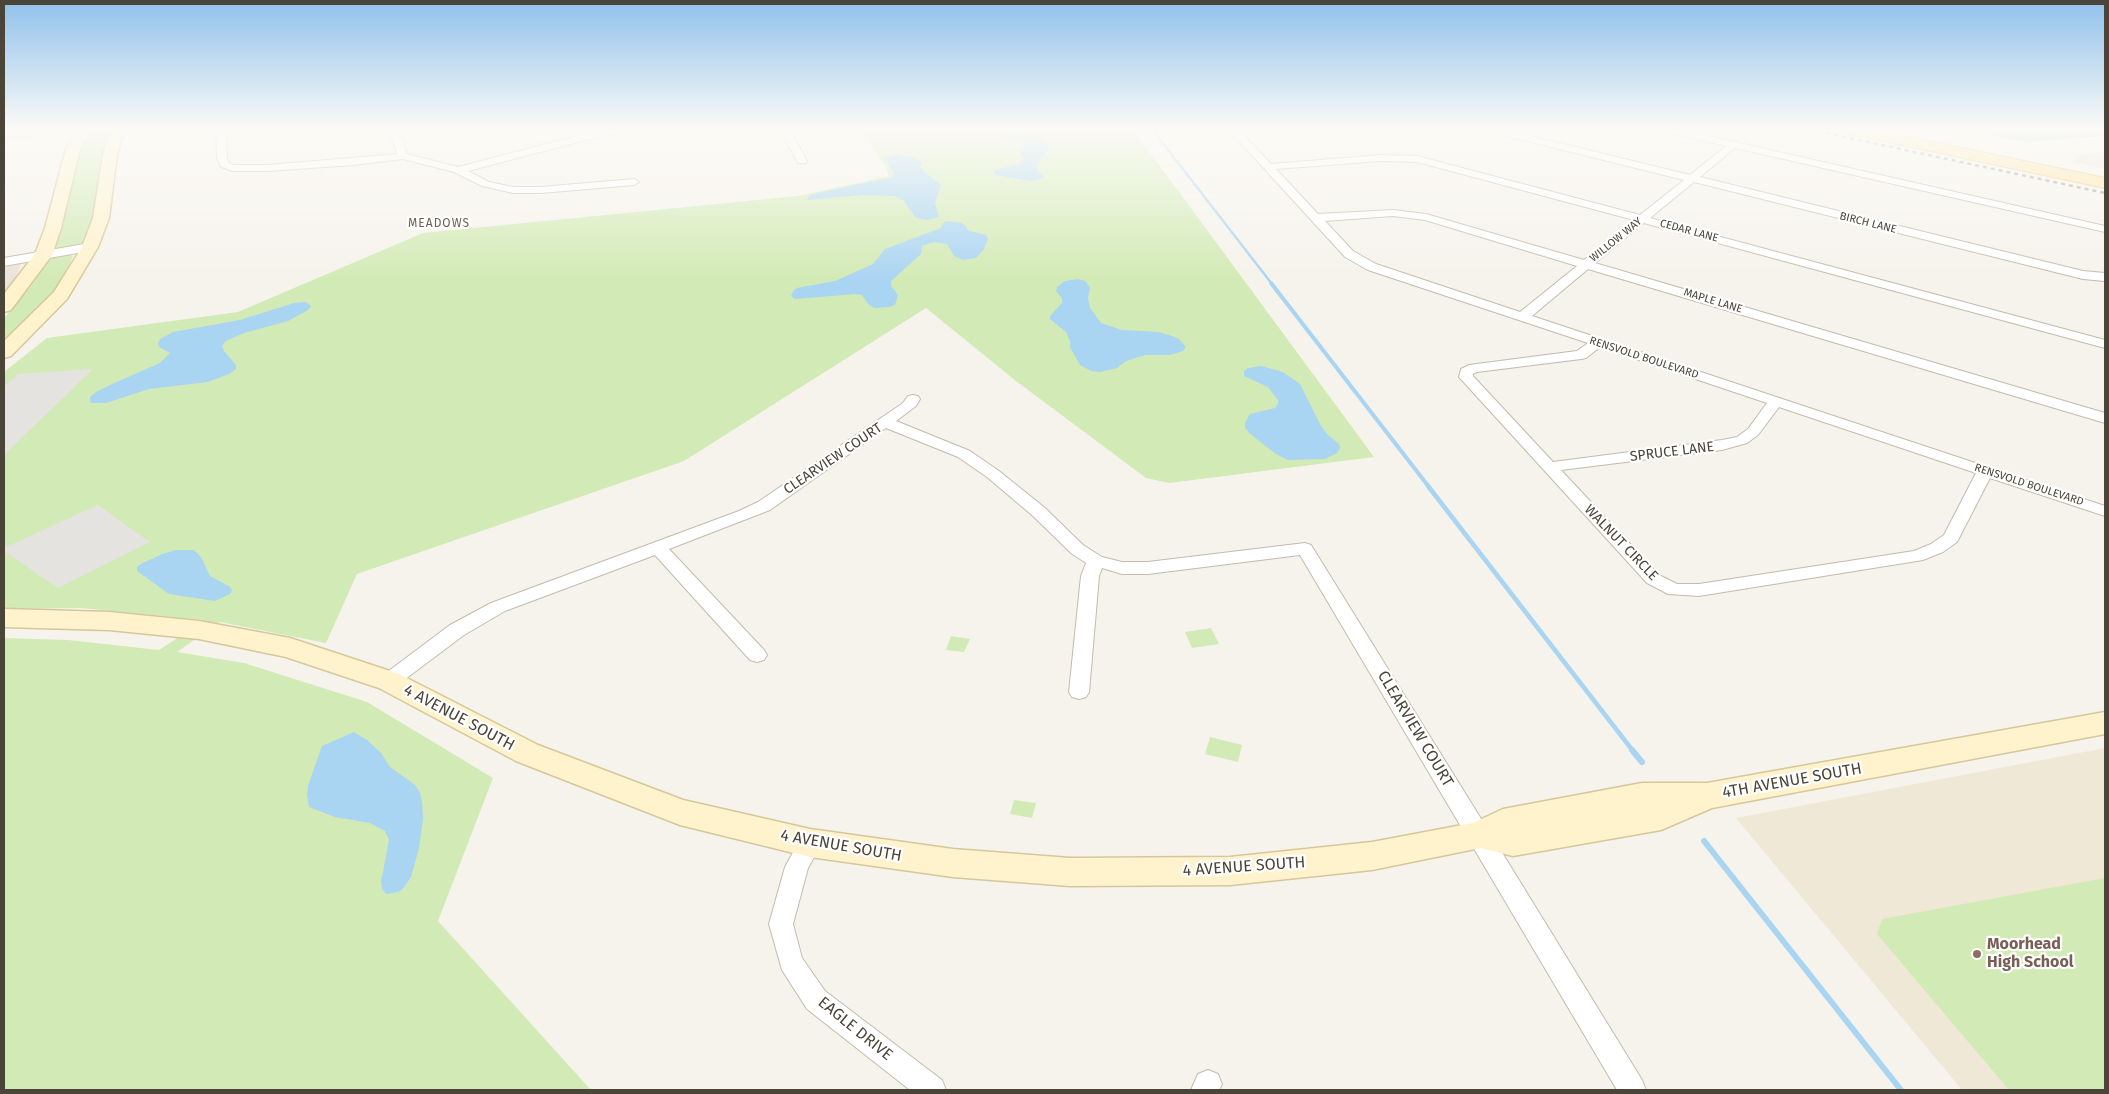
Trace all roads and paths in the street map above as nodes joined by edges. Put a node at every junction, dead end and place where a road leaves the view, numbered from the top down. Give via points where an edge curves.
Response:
1 (65, 179) edge
2 (107, 179) edge
3 (476, 179) edge
4 (1279, 179) edge
5 (1492, 179) edge
6 (1691, 179) joint
7 (1884, 179) edge
8 (2086, 179) edge
9 (634, 182) dead end
10 (2105, 183) edge
11 (1316, 218) junction
12 (1643, 219) junction
13 (2105, 229) edge
14 (90, 247) junction
15 (43, 255) junction
16 (4, 262) edge
17 (1587, 264) junction
18 (1402, 277) junction
19 (2105, 277) edge
20 (1389, 285) dead end
21 (4, 306) edge
22 (1522, 317) junction
23 (1598, 342) junction
24 (2105, 344) edge
25 (4, 352) edge
26 (913, 399) dead end
27 (1776, 402) junction
28 (2105, 418) edge
29 (885, 422) junction
30 (1550, 467) junction
31 (1985, 471) junction
32 (2105, 511) edge
33 (658, 548) junction
34 (1096, 561) junction
35 (4, 618) edge
36 (757, 654) dead end
37 (388, 681) junction
38 (1080, 692) dead end
39 (2105, 723) edge
40 (1707, 796) joint
41 (1480, 835) junction
42 (810, 843) junction
43 (932, 1090) edge
44 (1632, 1090) edge

1 - 15 street
2 - 14 street via 101,218
3 - 9 street via 513,190
4 - 11 street, RENSVOLD BOULEVARD
5 - 12 street, CEDAR LANE
6 - 12 street, WILLOW WAY
6 - 19 street, BIRCH LANE via 2083,276
7 - 13 street
8 - 10 main road
11 - 17 street, MAPLE LANE via 1410,214
11 - 18 street, RENSVOLD BOULEVARD via 1349,254 1372,268
12 - 17 street, WILLOW WAY
12 - 24 street, CEDAR LANE
14 - 15 street
14 - 25 street via 61,294
15 - 16 street
15 - 21 street
17 - 22 street, WILLOW WAY
17 - 28 street, MAPLE LANE
18 - 20 street
18 - 22 street, RENSVOLD BOULEVARD
22 - 23 street, RENSVOLD BOULEVARD
23 - 27 street, RENSVOLD BOULEVARD
23 - 30 street, WALNUT CIRCLE via 1588,351 1574,356 1474,368 1466,372 1466,377
26 - 29 street via 909,406
27 - 30 street, SPRUCE LANE via 1742,440
27 - 31 street, RENSVOLD BOULEVARD
29 - 33 street, CLEARVIEW COURT via 764,506
29 - 34 street, CLEARVIEW COURT via 964,454 993,474 1077,549
30 - 31 street, WALNUT CIRCLE via 1653,578 1674,590 1699,590 1917,556 1951,538
31 - 32 street, RENSVOLD BOULEVARD
33 - 36 street
33 - 37 street, CLEARVIEW COURT via 498,607 457,630
34 - 38 street via 1090,576
34 - 41 street, CLEARVIEW COURT via 1122,568 1148,568 1305,549
35 - 37 street, 4 AVENUE SOUTH via 109,621 199,630 290,648
37 - 42 street, 4 AVENUE SOUTH via 527,754 680,812
39 - 40 street, 4TH AVENUE SOUTH
40 - 41 street, 4 AVENUE SOUTH via 1661,817 1513,842
41 - 42 street, 4 AVENUE SOUTH via 1372,856 1230,871 1070,872 953,863
41 - 44 street, CLEARVIEW COURT
42 - 43 street, EAGLE DRIVE via 797,867 781,924 791,962 816,1000

